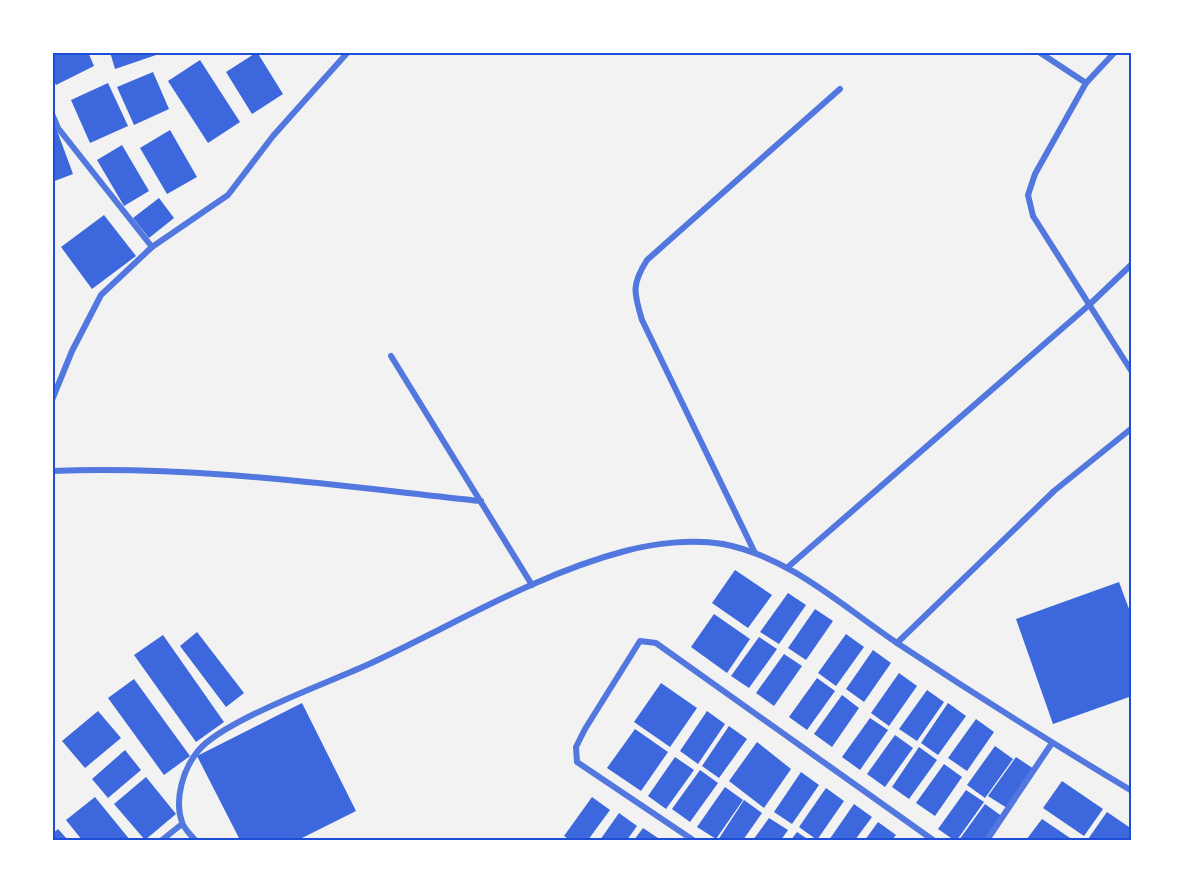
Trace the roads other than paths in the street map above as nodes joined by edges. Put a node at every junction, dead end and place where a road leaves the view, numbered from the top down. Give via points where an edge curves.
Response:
1 (348, 52) edge
2 (1040, 52) edge
3 (1115, 52) edge
4 (1086, 83) junction
5 (840, 89) dead end
6 (52, 114) edge
7 (152, 247) junction
8 (1131, 264) edge
9 (1088, 306) junction
10 (391, 356) dead end
11 (1131, 372) edge
12 (52, 400) edge
13 (1131, 428) edge
14 (52, 471) edge
15 (481, 501) junction
16 (755, 553) junction
17 (788, 567) junction
18 (532, 585) junction
19 (897, 643) junction
20 (1052, 743) junction
21 (1131, 791) edge
22 (182, 824) junction
23 (162, 840) edge
24 (195, 840) edge
25 (693, 840) edge
26 (933, 840) edge
27 (987, 840) edge

1 - 7 street via 273,136 228,195
2 - 4 street
3 - 4 street
4 - 9 street via 1035,174 1028,195 1033,216
5 - 16 street via 647,260 637,275 634,292 642,320
6 - 7 street via 58,128
7 - 12 street via 101,295
8 - 9 street
9 - 11 street
9 - 17 street
10 - 15 street
13 - 19 street via 1054,491
14 - 15 street via 259,478
15 - 18 street
16 - 17 street
16 - 18 street via 721,544 677,542 625,551
17 - 19 street
18 - 22 street via 225,729 198,751 181,783
19 - 20 street
20 - 21 street
20 - 27 street
22 - 23 street
22 - 24 street
25 - 26 street via 577,762 576,747 585,729 640,641 656,643

